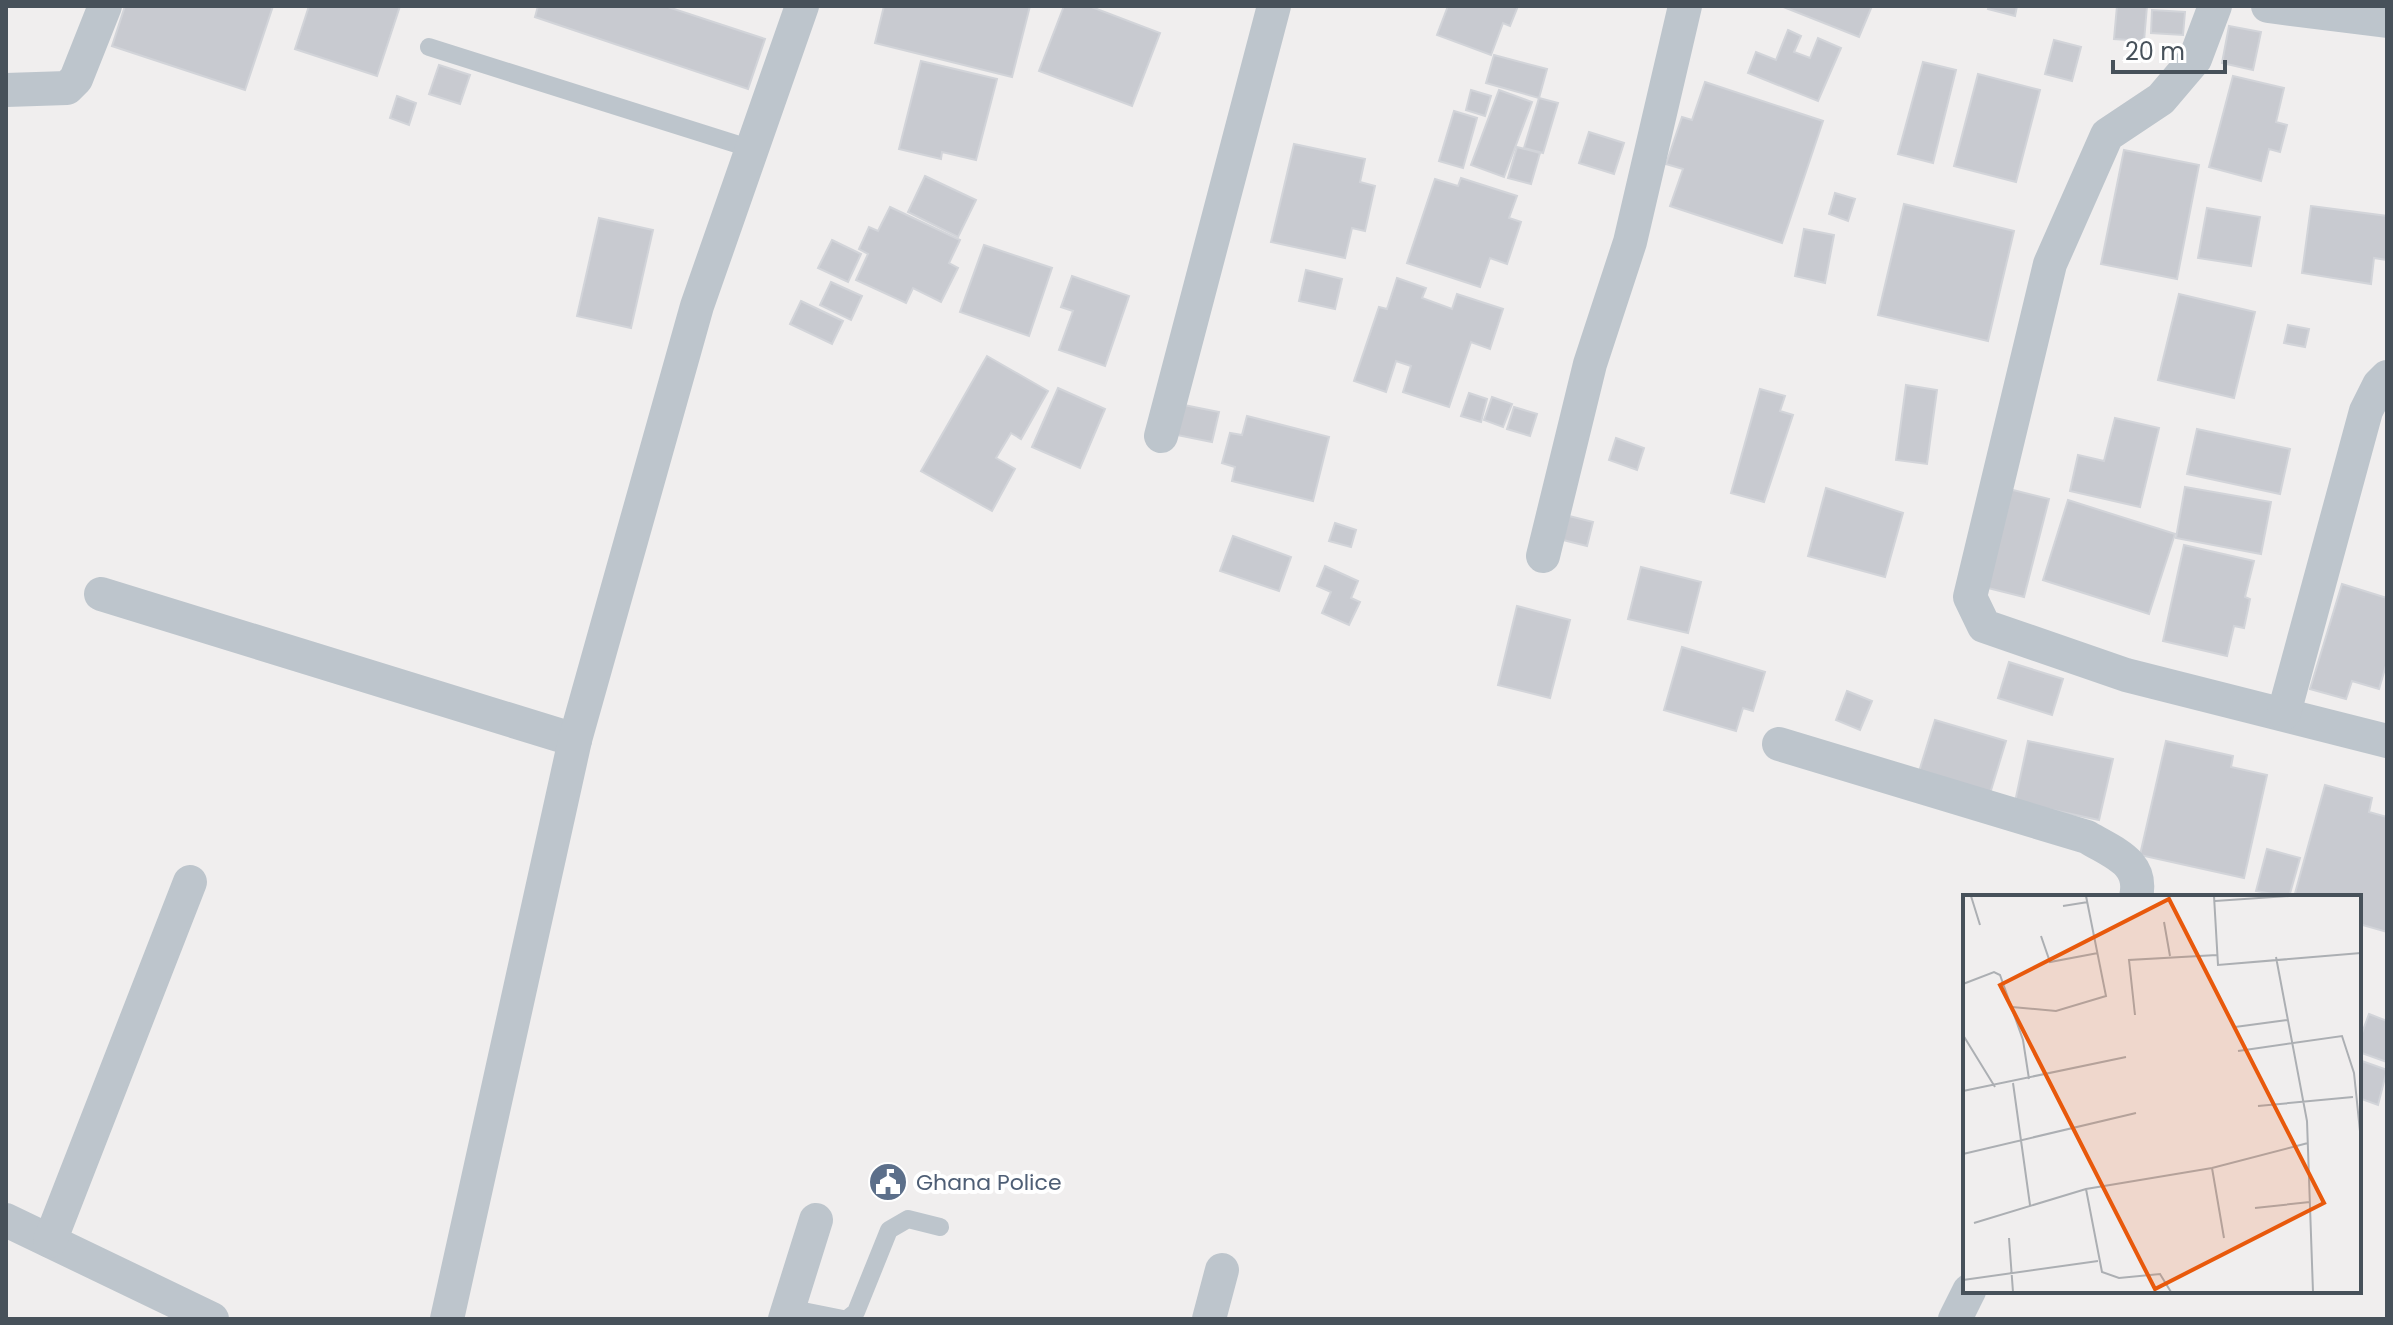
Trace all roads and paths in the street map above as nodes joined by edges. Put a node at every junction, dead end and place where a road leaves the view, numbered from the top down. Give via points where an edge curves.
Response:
1 (105, 6) edge
2 (802, 6) edge
3 (1274, 6) edge
4 (1685, 6) edge
5 (2215, 6) edge
6 (2268, 6) edge
7 (2387, 21) edge
8 (429, 47) dead end
9 (6, 90) edge
10 (752, 149) junction
11 (2387, 377) edge
12 (1161, 436) dead end
13 (1543, 556) dead end
14 (101, 594) dead end
15 (2284, 713) junction
16 (575, 740) junction
17 (2387, 741) edge
18 (1779, 744) dead end
19 (190, 882) dead end
20 (2136, 895) edge
21 (6, 1220) edge
22 (816, 1220) dead end
23 (940, 1227) dead end
24 (50, 1241) junction
25 (1222, 1270) dead end
26 (1968, 1293) edge
27 (787, 1314) edge
28 (212, 1319) edge
29 (447, 1319) edge
30 (845, 1319) edge
31 (1209, 1319) edge
32 (1955, 1319) edge

1 - 9 street via 76,79 67,88
2 - 10 street
3 - 12 street
4 - 13 street via 1630,242 1590,364
5 - 15 street via 2195,59 2161,99 2107,135 2050,264 1970,597 1984,626 2126,675
6 - 7 street
8 - 10 lane
10 - 16 street via 697,306
11 - 15 street via 2366,411
14 - 16 street
15 - 17 street
16 - 29 street
18 - 20 street via 2087,837 2132,864 2139,881
19 - 24 street
21 - 24 street
22 - 27 street
23 - 30 lane via 908,1219 889,1230 856,1312
24 - 28 street
25 - 31 street
26 - 32 street
27 - 30 lane

